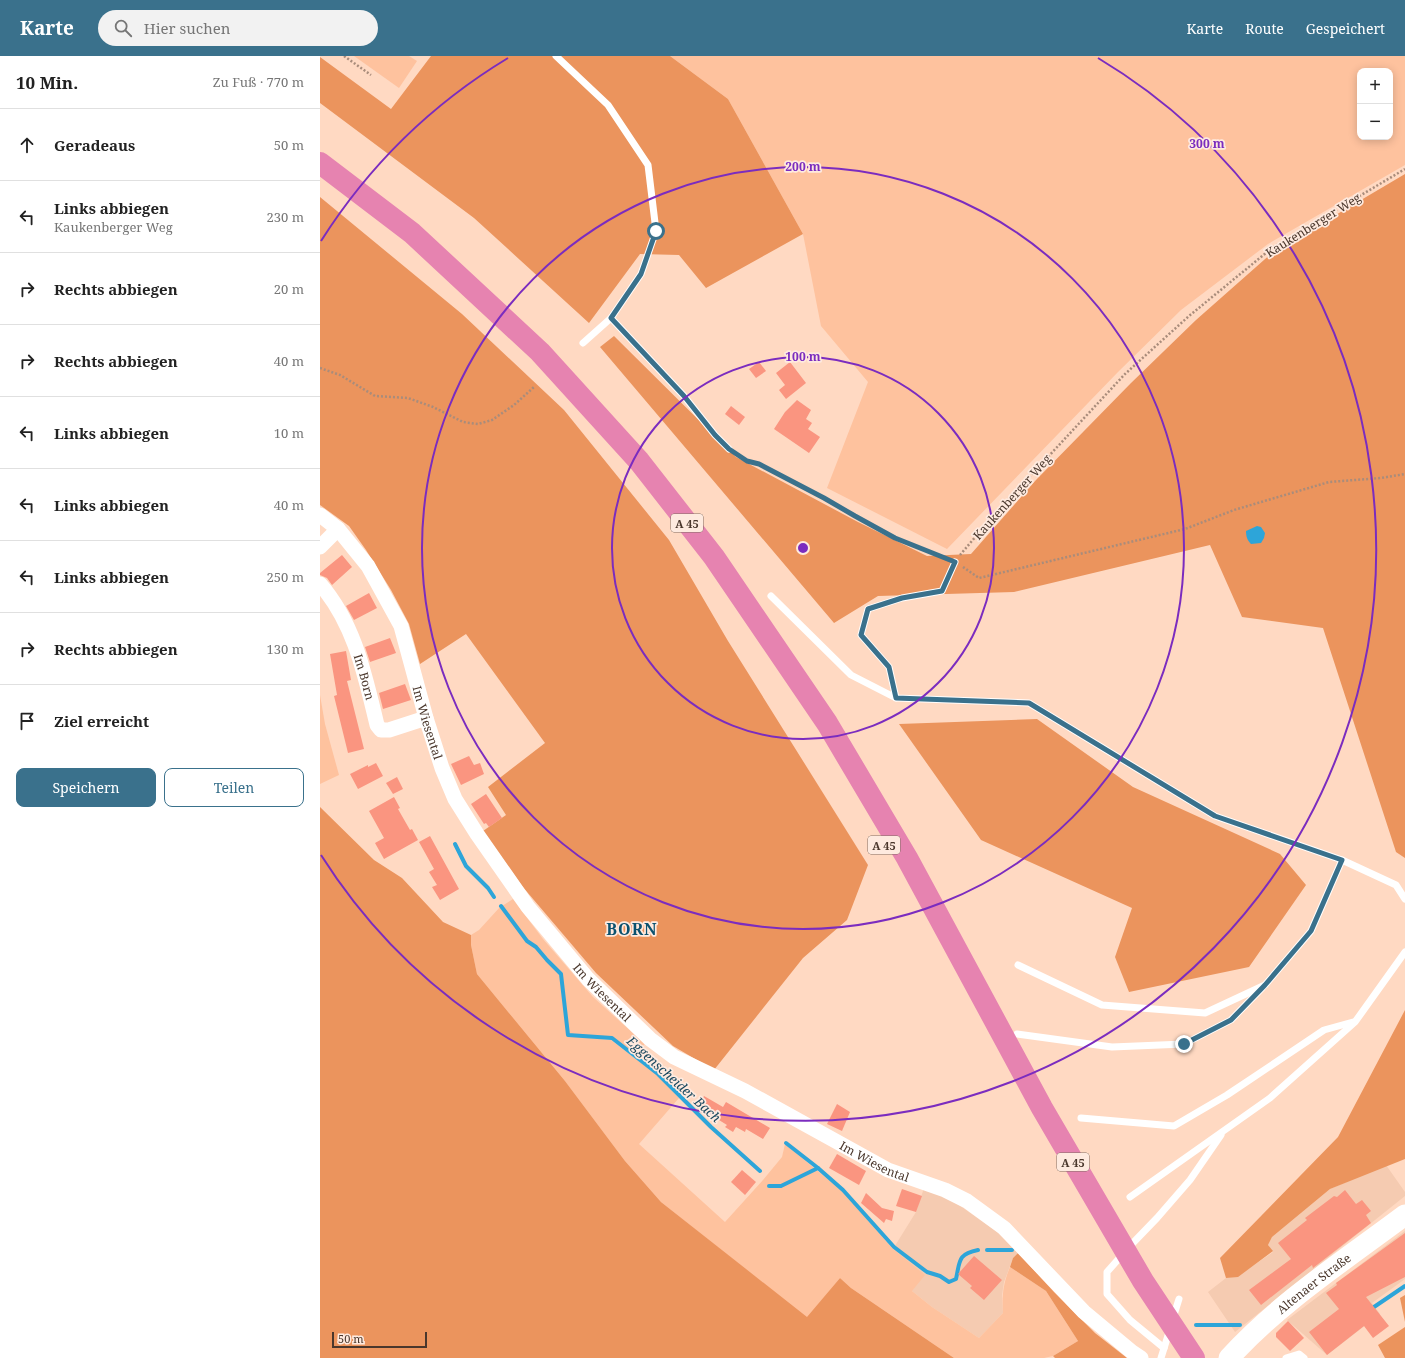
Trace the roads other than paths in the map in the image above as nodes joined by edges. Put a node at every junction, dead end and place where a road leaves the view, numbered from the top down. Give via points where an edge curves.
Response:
1 (556, 56) edge
2 (320, 163) edge
3 (320, 179) edge
4 (611, 318) junction
5 (582, 343) dead end
6 (729, 449) road end
7 (320, 515) edge
8 (338, 529) junction
9 (320, 547) edge
10 (955, 562) road end
11 (320, 584) edge
12 (771, 596) dead end
13 (896, 698) junction
14 (426, 718) junction
15 (1342, 860) junction
16 (1405, 899) edge
17 (1405, 952) edge
18 (954, 963) junction
19 (1018, 965) dead end
20 (1265, 985) junction
21 (1355, 1022) junction
22 (1017, 1034) dead end
23 (1082, 1118) dead end
24 (1224, 1130) junction
25 (1130, 1197) dead end
26 (1405, 1215) edge
27 (1179, 1299) dead end
28 (1164, 1348) junction
29 (1233, 1357) edge
30 (1141, 1358) edge
31 (1161, 1358) edge
32 (1183, 1358) edge
33 (1194, 1358) edge
34 (1286, 1358) edge
35 (1304, 1358) edge

1 - 4 lane via 608,105 648,165 656,231 641,274
2 - 18 highway, A 45 via 412,233 534,347 643,467 714,557 827,723 907,858
3 - 18 highway, A 45 via 409,248 493,323 550,380 627,465 691,548 813,727
4 - 5 lane
4 - 6 lane via 684,396
7 - 8 street, Im Wiesental
8 - 9 street
8 - 14 street, Im Wiesental via 368,566 401,626
10 - 13 lane via 942,591 902,598 868,609 861,635 889,667
11 - 14 street, Im Born via 338,609 354,642 377,725 381,730 389,730
12 - 13 lane via 851,675
13 - 15 lane via 1029,703 1215,816
14 - 30 street, Im Wiesental via 455,799 508,879 588,979 650,1039 674,1057 745,1091 888,1170 968,1201 1004,1228 1084,1312
15 - 16 lane via 1396,885
15 - 20 lane via 1311,931
17 - 21 lane
18 - 32 highway, A 45 via 1027,1106 1134,1286
18 - 33 highway, A 45 via 1143,1281
19 - 20 lane via 1102,1005 1204,1013
20 - 22 lane via 1231,1020 1184,1044 1112,1047
21 - 23 lane via 1324,1030 1227,1096 1174,1126
21 - 24 lane via 1270,1098
24 - 25 lane
24 - 28 lane via 1190,1180 1107,1272 1107,1294 1130,1320
26 - 29 main road, Altenaer Straße via 1264,1323
27 - 28 lane
28 - 31 lane
34 - 35 lane via 1299,1354

